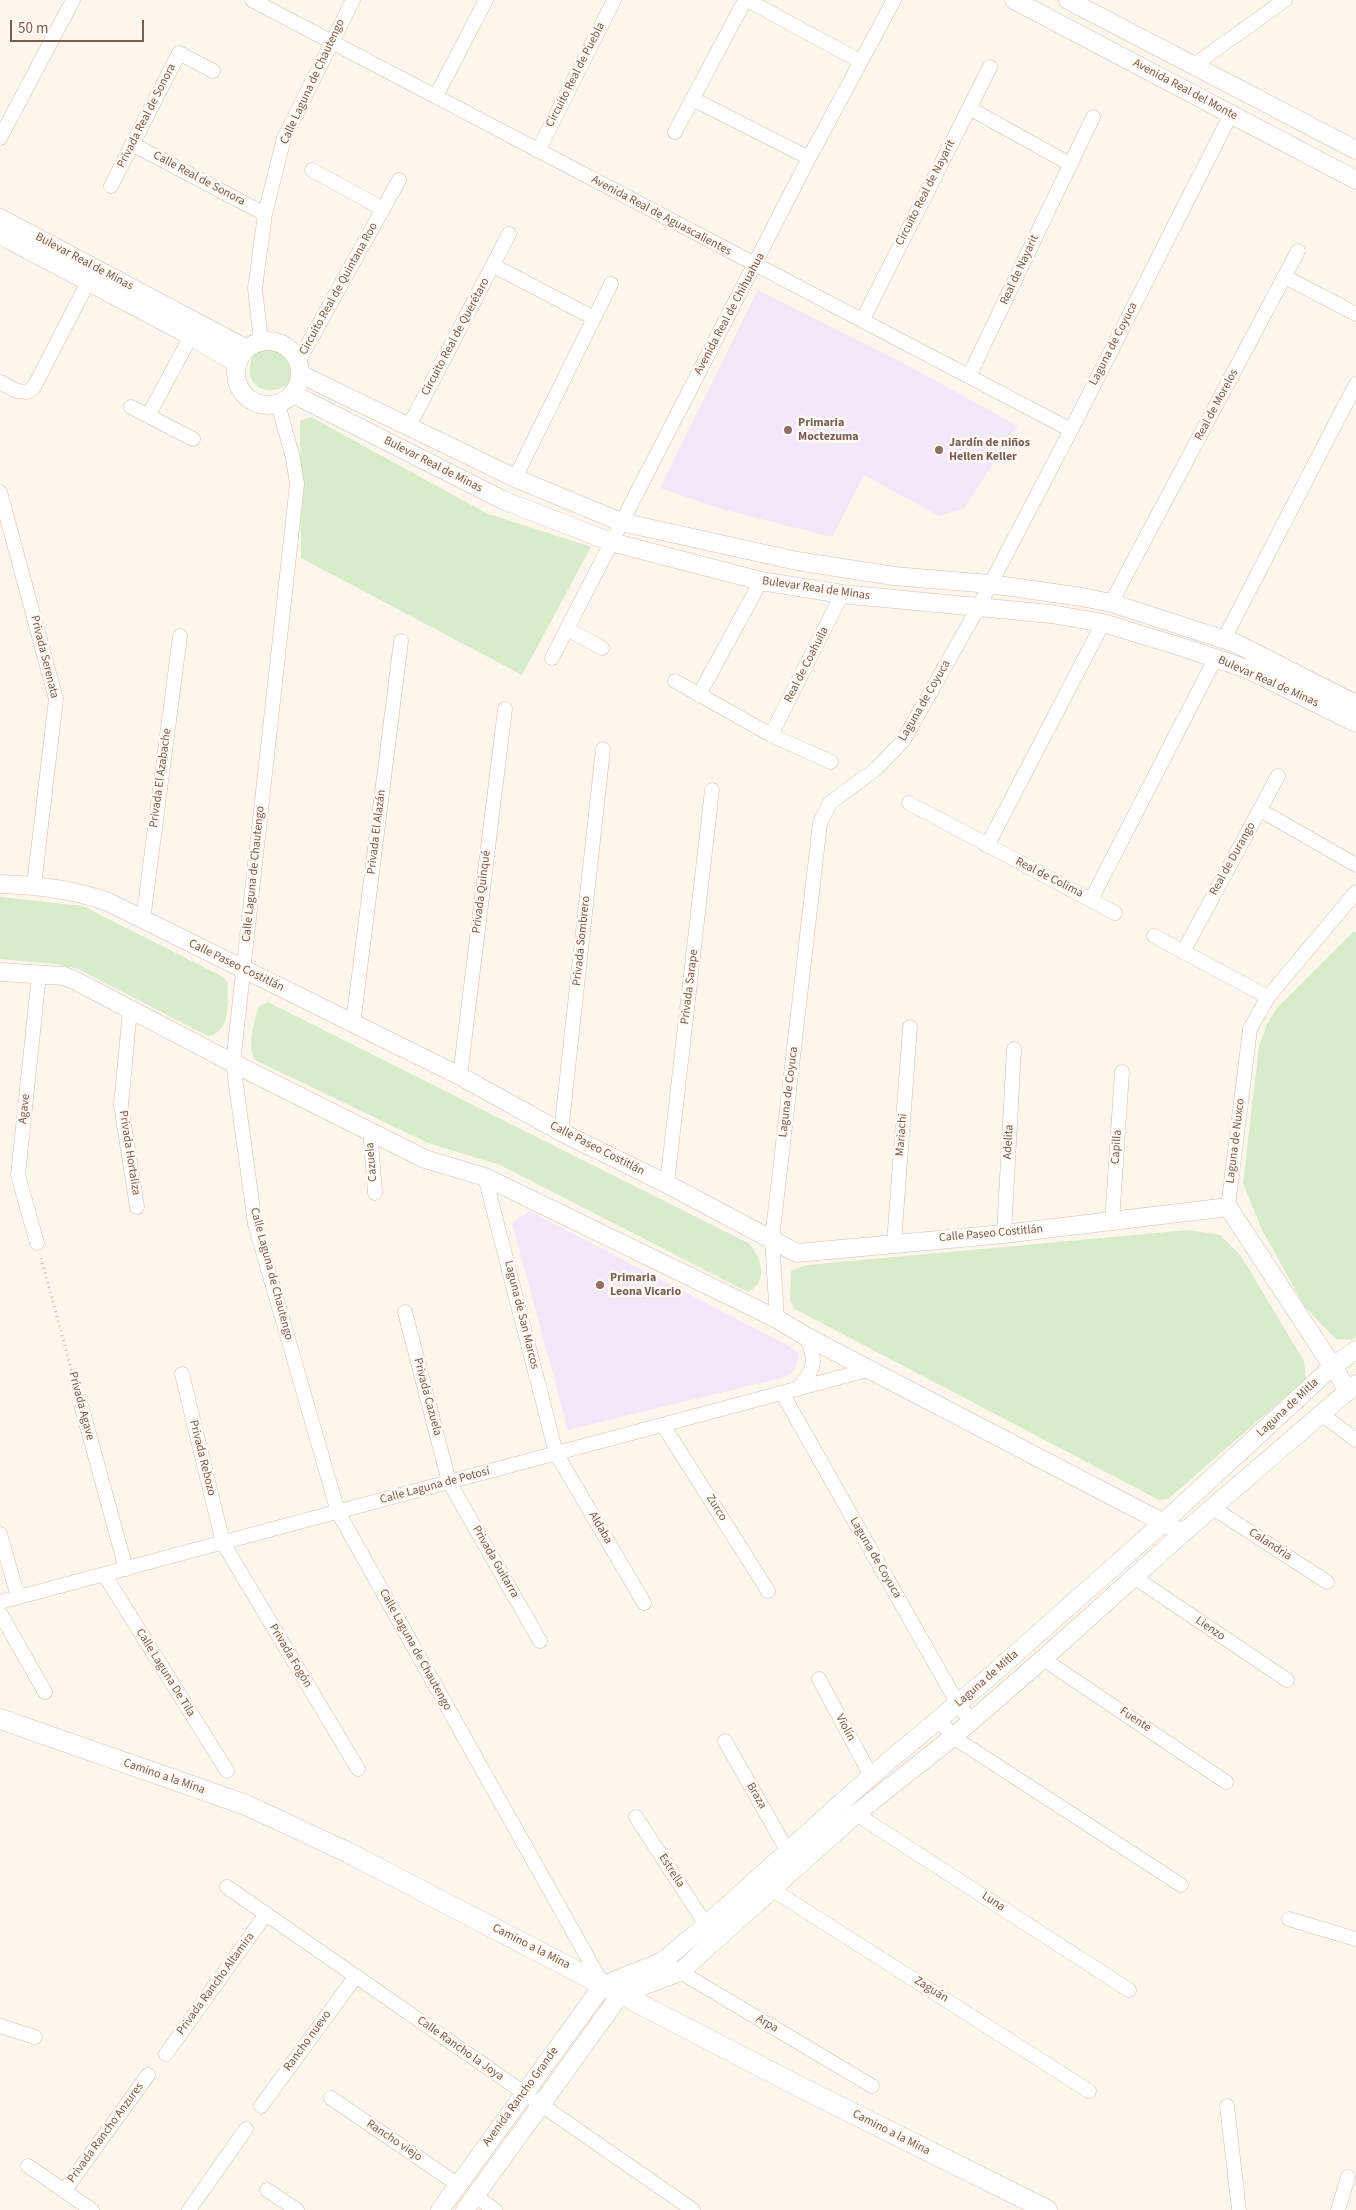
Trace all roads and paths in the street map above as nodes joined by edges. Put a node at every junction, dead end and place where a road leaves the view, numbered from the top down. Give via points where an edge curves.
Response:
1 (73, 0) edge
2 (252, 0) edge
3 (352, 0) edge
4 (486, 0) edge
5 (614, 0) edge
6 (746, 0) edge
7 (894, 0) edge
8 (1014, 0) edge
9 (1068, 0) edge
10 (1284, 0) edge
11 (331, 42) junction
12 (860, 62) junction
13 (1194, 65) junction
14 (990, 67) dead end
15 (213, 71) dead end
16 (436, 96) junction
17 (693, 99) junction
18 (969, 108) junction
19 (1231, 114) junction
20 (1093, 117) dead end
21 (675, 132) dead end
22 (0, 138) edge
23 (132, 144) junction
24 (1356, 150) edge
25 (538, 151) junction
26 (809, 158) junction
27 (1070, 164) junction
28 (312, 170) dead end
29 (399, 180) dead end
30 (1356, 180) edge
31 (111, 186) dead end
32 (383, 209) junction
33 (265, 214) junction
34 (0, 218) edge
35 (509, 234) dead end
36 (0, 235) edge
37 (1298, 251) dead end
38 (756, 265) junction
39 (494, 266) junction
40 (1285, 277) junction
41 (88, 282) junction
42 (611, 284) dead end
43 (1356, 314) edge
44 (594, 318) junction
45 (863, 319) junction
46 (191, 336) junction
47 (254, 345) junction
48 (237, 364) junction
49 (299, 368) junction
50 (969, 376) junction
51 (0, 382) edge
52 (1356, 384) edge
53 (286, 399) junction
54 (131, 407) dead end
55 (148, 416) junction
56 (408, 428) junction
57 (1071, 430) junction
58 (193, 439) dead end
59 (515, 478) junction
60 (0, 492) edge
61 (621, 522) junction
62 (611, 542) junction
63 (761, 581) junction
64 (990, 584) junction
65 (842, 594) junction
66 (1111, 603) junction
67 (978, 608) junction
68 (1103, 624) junction
69 (567, 628) junction
70 (180, 636) dead end
71 (1224, 639) junction
72 (401, 641) dead end
73 (602, 648) dead end
74 (552, 658) dead end
75 (1216, 658) junction
76 (676, 681) dead end
77 (699, 695) junction
78 (1356, 704) edge
79 (505, 709) dead end
80 (1356, 723) edge
81 (772, 735) junction
82 (603, 750) dead end
83 (831, 762) dead end
84 (1278, 776) dead end
85 (712, 790) dead end
86 (909, 803) dead end
87 (1260, 810) junction
88 (987, 846) junction
89 (1356, 865) edge
90 (0, 884) edge
91 (34, 885) junction
92 (1356, 892) edge
93 (1091, 900) junction
94 (1115, 913) dead end
95 (143, 920) junction
96 (1154, 936) dead end
97 (1183, 952) junction
98 (243, 969) junction
99 (0, 972) edge
100 (39, 974) junction
101 (1268, 997) junction
102 (130, 1010) junction
103 (353, 1024) junction
104 (910, 1027) dead end
105 (1014, 1049) dead end
106 (232, 1063) junction
107 (1122, 1072) dead end
108 (460, 1076) junction
109 (370, 1130) junction
110 (561, 1132) junction
111 (485, 1177) junction
112 (667, 1184) junction
113 (375, 1193) dead end
114 (137, 1207) dead end
115 (1228, 1207) junction
116 (1112, 1222) junction
117 (1004, 1234) junction
118 (772, 1239) junction
119 (37, 1243) joint
120 (894, 1243) junction
121 (404, 1312) dead end
122 (777, 1319) junction
123 (807, 1337) junction
124 (1356, 1350) edge
125 (1333, 1366) junction
126 (870, 1369) junction
127 (182, 1374) dead end
128 (1352, 1387) edge
129 (798, 1389) junction
130 (782, 1393) junction
131 (82, 1408) joint
132 (1321, 1414) junction
133 (663, 1425) junction
134 (1356, 1440) edge
135 (556, 1454) junction
136 (449, 1482) junction
137 (1214, 1508) junction
138 (338, 1512) junction
139 (1164, 1522) junction
140 (1183, 1533) junction
141 (0, 1534) edge
142 (223, 1543) junction
143 (126, 1568) junction
144 (104, 1574) junction
145 (1134, 1577) junction
146 (1327, 1582) dead end
147 (768, 1591) dead end
148 (18, 1598) junction
149 (0, 1602) edge
150 (644, 1604) dead end
151 (0, 1613) edge
152 (540, 1641) dead end
153 (1043, 1659) junction
154 (819, 1679) dead end
155 (1287, 1680) dead end
156 (45, 1692) dead end
157 (958, 1704) junction
158 (0, 1719) edge
159 (938, 1720) junction
160 (971, 1721) junction
161 (953, 1737) junction
162 (725, 1741) dead end
163 (358, 1769) dead end
164 (227, 1771) dead end
165 (871, 1776) junction
166 (1226, 1782) dead end
167 (856, 1814) junction
168 (636, 1817) dead end
169 (787, 1850) junction
170 (1181, 1885) dead end
171 (227, 1887) dead end
172 (772, 1890) junction
173 (266, 1914) junction
174 (1289, 1919) dead end
175 (706, 1925) junction
176 (1356, 1939) edge
177 (663, 1961) junction
178 (680, 1972) junction
179 (356, 1976) junction
180 (612, 1989) junction
181 (1130, 1990) dead end
182 (0, 2026) edge
183 (35, 2037) dead end
184 (166, 2054) dead end
185 (148, 2075) dead end
186 (872, 2086) dead end
187 (1089, 2091) dead end
188 (524, 2093) junction
189 (332, 2098) dead end
190 (540, 2104) junction
191 (261, 2106) dead end
192 (1227, 2106) dead end
193 (246, 2128) dead end
194 (28, 2166) dead end
195 (1348, 2177) dead end
196 (458, 2184) junction
197 (267, 2190) dead end
198 (64, 2191) junction
199 (470, 2203) edge
200 (92, 2210) edge
201 (189, 2210) edge
202 (297, 2210) edge
203 (440, 2210) edge
204 (496, 2210) edge
205 (693, 2210) edge
206 (1047, 2210) edge
207 (1239, 2210) edge
208 (1338, 2210) edge

1 - 22 street
2 - 11 street, Avenida Real de Aguascalientes
3 - 11 street, Calle Laguna de Chautengo
4 - 16 street
5 - 25 street, Circuito Real de Puebla
6 - 12 street
6 - 17 street
7 - 12 street, Avenida Real de Chihuahua
8 - 19 street, Avenida Real del Monte
9 - 13 street
10 - 13 street
11 - 16 street, Avenida Real de Aguascalientes
11 - 33 street, Calle Laguna de Chautengo via 284,138
12 - 26 street, Avenida Real de Chihuahua
13 - 24 street
14 - 18 street, Circuito Real de Nayarit
15 - 23 street, Privada Real de Sonora via 179,53
16 - 25 street, Avenida Real de Aguascalientes
17 - 21 street
17 - 26 street
18 - 27 street
18 - 45 street, Circuito Real de Nayarit
19 - 30 street, Avenida Real del Monte
19 - 57 street, Laguna de Coyuca
20 - 27 street, Real de Nayarit
23 - 31 street, Privada Real de Sonora
23 - 33 street, Calle Real de Sonora
25 - 38 street, Avenida Real de Aguascalientes
26 - 38 street, Avenida Real de Chihuahua
27 - 50 street, Real de Nayarit
28 - 32 street, Circuito Real de Quintana Roo
29 - 32 street
32 - 49 street, Circuito Real de Quintana Roo
33 - 47 street, Calle Laguna de Chautengo via 255,288
34 - 47 street, Bulevar Real de Minas
35 - 39 street
36 - 41 street, Bulevar Real de Minas
37 - 40 street, Real de Morelos
38 - 45 street, Avenida Real de Aguascalientes
38 - 61 street, Avenida Real de Chihuahua
39 - 44 street, Circuito Real de Querétaro
39 - 56 street, Circuito Real de Querétaro
40 - 43 street
40 - 66 street, Real de Morelos
41 - 46 street, Bulevar Real de Minas
41 - 51 street via 34,387 27,392 17,391
42 - 44 street
44 - 59 street
45 - 50 street, Avenida Real de Aguascalientes
46 - 48 street, Bulevar Real de Minas
46 - 55 street
47 - 48 street
47 - 49 street via 279,343 294,354
48 - 53 street via 235,374 242,394 250,401 260,405
49 - 53 street via 298,385
49 - 56 street, Bulevar Real de Minas
50 - 57 street, Avenida Real de Aguascalientes
52 - 71 street
53 - 62 street, Bulevar Real de Minas via 503,500
53 - 98 street, Calle Laguna de Chautengo via 297,484
54 - 55 street
55 - 58 street
56 - 59 street, Bulevar Real de Minas
57 - 64 street, Laguna de Coyuca
59 - 61 street, Bulevar Real de Minas
60 - 91 street, Privada Serenata via 56,699
61 - 62 street, Avenida Real de Chihuahua
61 - 64 street, Bulevar Real de Minas via 797,562 894,576
62 - 63 street, Bulevar Real de Minas
62 - 69 street, Avenida Real de Chihuahua
63 - 65 street, Bulevar Real de Minas
63 - 77 street
64 - 66 street, Bulevar Real de Minas
64 - 67 street, Laguna de Coyuca
65 - 67 street, Bulevar Real de Minas
65 - 81 street, Real de Coahuila
66 - 71 street, Bulevar Real de Minas
67 - 68 street, Bulevar Real de Minas via 1051,614
67 - 118 street, Laguna de Coyuca via 903,741 876,769 830,803 820,823
68 - 75 street, Bulevar Real de Minas
68 - 88 street
69 - 73 street
69 - 74 street, Avenida Real de Chihuahua
70 - 95 street, Privada El Azabache
71 - 78 street, Bulevar Real de Minas
72 - 103 street, Privada El Alazán
75 - 80 street, Bulevar Real de Minas via 1247,669
75 - 93 street, Real de Colima
76 - 77 street
77 - 81 street
79 - 108 street, Privada Quinqué
81 - 83 street
82 - 110 street, Privada Sombrero
84 - 87 street
85 - 112 street, Privada Sarape
86 - 88 street, Real de Colima
87 - 89 street, Real de Durango
87 - 97 street, Real de Durango
88 - 93 street, Real de Colima
90 - 91 street, Calle Paseo Costitlán
91 - 95 street, Calle Paseo Costitlán via 85,894
92 - 101 street, Laguna de Nuxco
93 - 94 street
95 - 98 street, Calle Paseo Costitlán
96 - 97 street
97 - 101 street
98 - 103 street, Calle Paseo Costitlán
98 - 106 street, Calle Laguna de Chautengo
99 - 100 street
100 - 102 street via 70,979
100 - 119 street, Agave via 18,1176
101 - 115 street, Laguna de Nuxco via 1250,1029
102 - 106 street
102 - 114 street, Privada Hortaliza via 121,1105
103 - 108 street, Calle Paseo Costitlán
104 - 120 street, Mariachi
105 - 117 street, Adelita
106 - 109 street
106 - 138 street, Calle Laguna de Chautengo via 256,1224
107 - 116 street, Capilla
108 - 110 street, Calle Paseo Costitlán
109 - 111 street via 426,1159
109 - 113 street, Cazuela
110 - 112 street, Calle Paseo Costitlán
111 - 122 street
111 - 135 street, Laguna de San Marcos
112 - 118 street, Calle Paseo Costitlán
115 - 116 street, Calle Paseo Costitlán
115 - 125 street
116 - 117 street, Calle Paseo Costitlán
117 - 120 street, Calle Paseo Costitlán
118 - 120 street, Calle Paseo Costitlán via 797,1253
118 - 122 street, Laguna de Coyuca
119 - 131 path, Privada Agave
121 - 136 street, Privada Cazuela
122 - 123 street
123 - 126 street
123 - 129 street via 813,1356 813,1370
124 - 125 street, Laguna de Mitla
125 - 128 street
125 - 139 street, Laguna de Mitla
126 - 129 street, Calle Laguna de Potosí
126 - 139 street
127 - 142 street, Privada Rebozo
128 - 132 street, Laguna de Mitla
129 - 130 street, Calle Laguna de Potosí
130 - 133 street, Calle Laguna de Potosí
130 - 157 street, Laguna de Coyuca
131 - 143 street, Privada Agave
132 - 134 street
132 - 137 street, Laguna de Mitla
133 - 135 street, Calle Laguna de Potosí
133 - 147 street, Zurco
135 - 136 street, Calle Laguna de Potosí
135 - 150 street, Aldaba
136 - 138 street, Calle Laguna de Potosí
136 - 152 street, Privada Guitarra
137 - 140 street, Laguna de Mitla
137 - 146 street, Calandria
138 - 142 street, Calle Laguna de Potosí
138 - 180 street, Calle Laguna de Chautengo
139 - 140 street
139 - 157 street, Laguna de Mitla
140 - 145 street, Laguna de Mitla
141 - 148 street
142 - 143 street, Calle Laguna de Potosí
142 - 163 street, Privada Fogón
143 - 144 street, Calle Laguna de Potosí
144 - 148 street, Calle Laguna de Potosí
144 - 164 street, Calle Laguna De Tila
145 - 153 street, Laguna de Mitla
145 - 155 street, Lienzo
148 - 149 street, Calle Laguna de Potosí
151 - 156 street
153 - 160 street, Laguna de Mitla
153 - 166 street, Fuente
154 - 165 street, Violín
157 - 159 street, Laguna de Mitla
157 - 160 street, Laguna de Coyuca
158 - 180 main road, Camino a la Mina via 246,1806 347,1852
159 - 161 street
159 - 165 street, Laguna de Mitla
160 - 161 street, Laguna de Mitla
161 - 167 street, Laguna de Mitla
161 - 170 street
162 - 169 street, Braza
165 - 169 street, Laguna de Mitla
167 - 172 street, Laguna de Mitla
167 - 181 street, Luna
168 - 175 street, Estrella
169 - 175 street, Laguna de Mitla
171 - 173 street, Calle Rancho la Joya
172 - 178 street, Laguna de Mitla
172 - 187 street, Zaguán
173 - 179 street, Calle Rancho la Joya
173 - 184 street, Privada Rancho Altamira
174 - 176 street
175 - 177 street, Laguna de Mitla
177 - 178 street, Arpa
177 - 180 street, Laguna de Mitla
178 - 180 street, Laguna de Mitla
178 - 186 street, Arpa
179 - 188 street, Calle Rancho la Joya
179 - 191 street, Rancho nuevo
180 - 188 street, Avenida Rancho Grande
180 - 190 street, Avenida Rancho Grande
180 - 206 main road, Camino a la Mina via 809,2092
182 - 183 street
185 - 198 street, Privada Rancho Anzures
188 - 190 street, Calle Rancho la Joya
188 - 196 street, Avenida Rancho Grande
189 - 196 street, Rancho viejo
190 - 199 street, Avenida Rancho Grande
190 - 205 street, Calle Rancho la Joya
192 - 207 street
193 - 201 street
194 - 198 street
195 - 208 street
196 - 203 street, Avenida Rancho Grande
197 - 202 street
198 - 200 street
199 - 204 street

